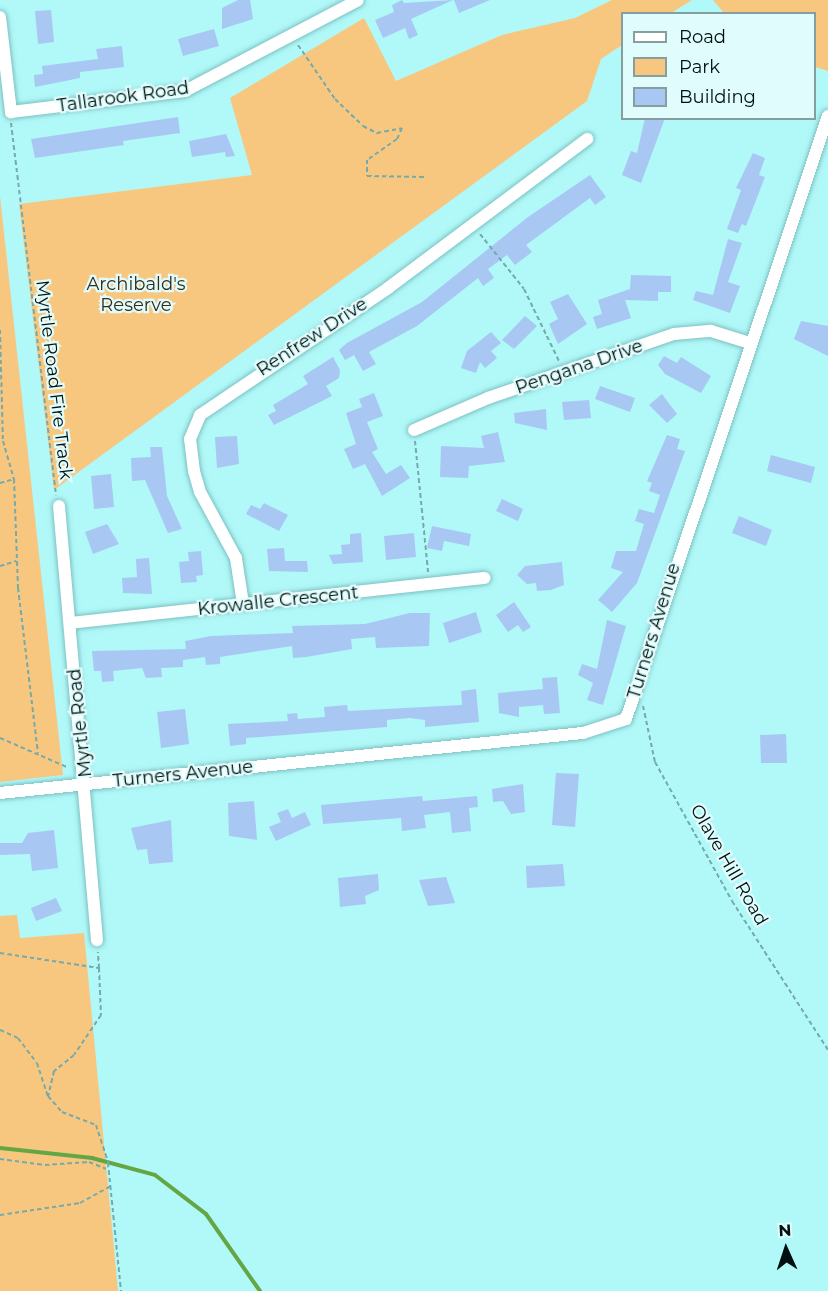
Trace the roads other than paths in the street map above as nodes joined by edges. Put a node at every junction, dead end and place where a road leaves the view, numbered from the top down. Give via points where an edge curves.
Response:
1 (358, 0) edge
2 (0, 17) edge
3 (828, 116) edge
4 (587, 140) dead end
5 (748, 342) junction
6 (414, 430) road end
7 (59, 506) road end
8 (485, 578) dead end
9 (243, 604) junction
10 (70, 623) junction
11 (86, 784) junction
12 (0, 793) edge
13 (97, 940) road end

1 - 2 street, Tallarook Road via 185,91 11,112
3 - 5 street, Turners Avenue
4 - 9 street, Renfrew Drive via 473,225 200,415 190,439 194,471 236,558
5 - 6 street, Pengana Drive via 711,331 674,334 564,371
5 - 11 street, Turners Avenue via 626,719 584,733
7 - 10 street, Myrtle Road
8 - 9 street, Krowalle Crescent
9 - 10 street, Krowalle Crescent
10 - 11 street, Myrtle Road
11 - 12 street, Turners Avenue
11 - 13 street, Myrtle Road

